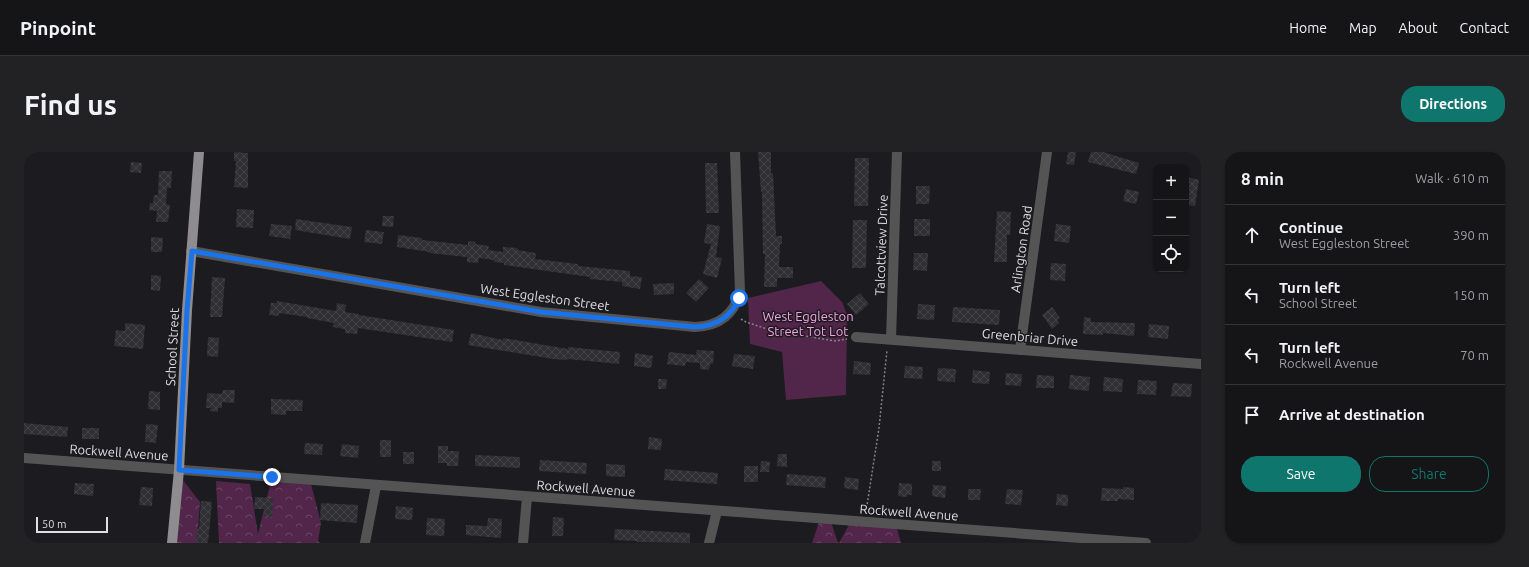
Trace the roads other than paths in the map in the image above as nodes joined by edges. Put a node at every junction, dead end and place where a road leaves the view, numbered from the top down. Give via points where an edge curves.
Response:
1 (199, 152) edge
2 (735, 152) edge
3 (897, 152) edge
4 (1046, 152) edge
5 (192, 251) junction
6 (856, 337) road end
7 (891, 339) junction
8 (1020, 350) junction
9 (1201, 364) edge
10 (24, 458) edge
11 (179, 470) junction
12 (376, 486) junction
13 (527, 497) junction
14 (717, 511) junction
15 (1028, 539) edge
16 (172, 543) edge
17 (365, 543) edge
18 (523, 543) edge
19 (709, 543) edge
20 (1146, 543) edge

1 - 5 main road, School Street
2 - 5 street, West Eggleston Street via 740,292 729,314 719,322 703,327 541,312
3 - 7 street, Talcottview Drive
4 - 8 street, Arlington Road
5 - 11 main road, School Street
6 - 7 street, Greenbriar Drive
7 - 8 street, Greenbriar Drive
8 - 9 street, Greenbriar Drive
10 - 11 street, Rockwell Avenue
11 - 12 street, Rockwell Avenue
11 - 16 main road, School Street
12 - 13 street, Rockwell Avenue
12 - 17 street
13 - 14 street, Rockwell Avenue
13 - 18 street
14 - 15 street, Rockwell Avenue via 865,522
14 - 19 street
15 - 20 street, Rockwell Avenue

